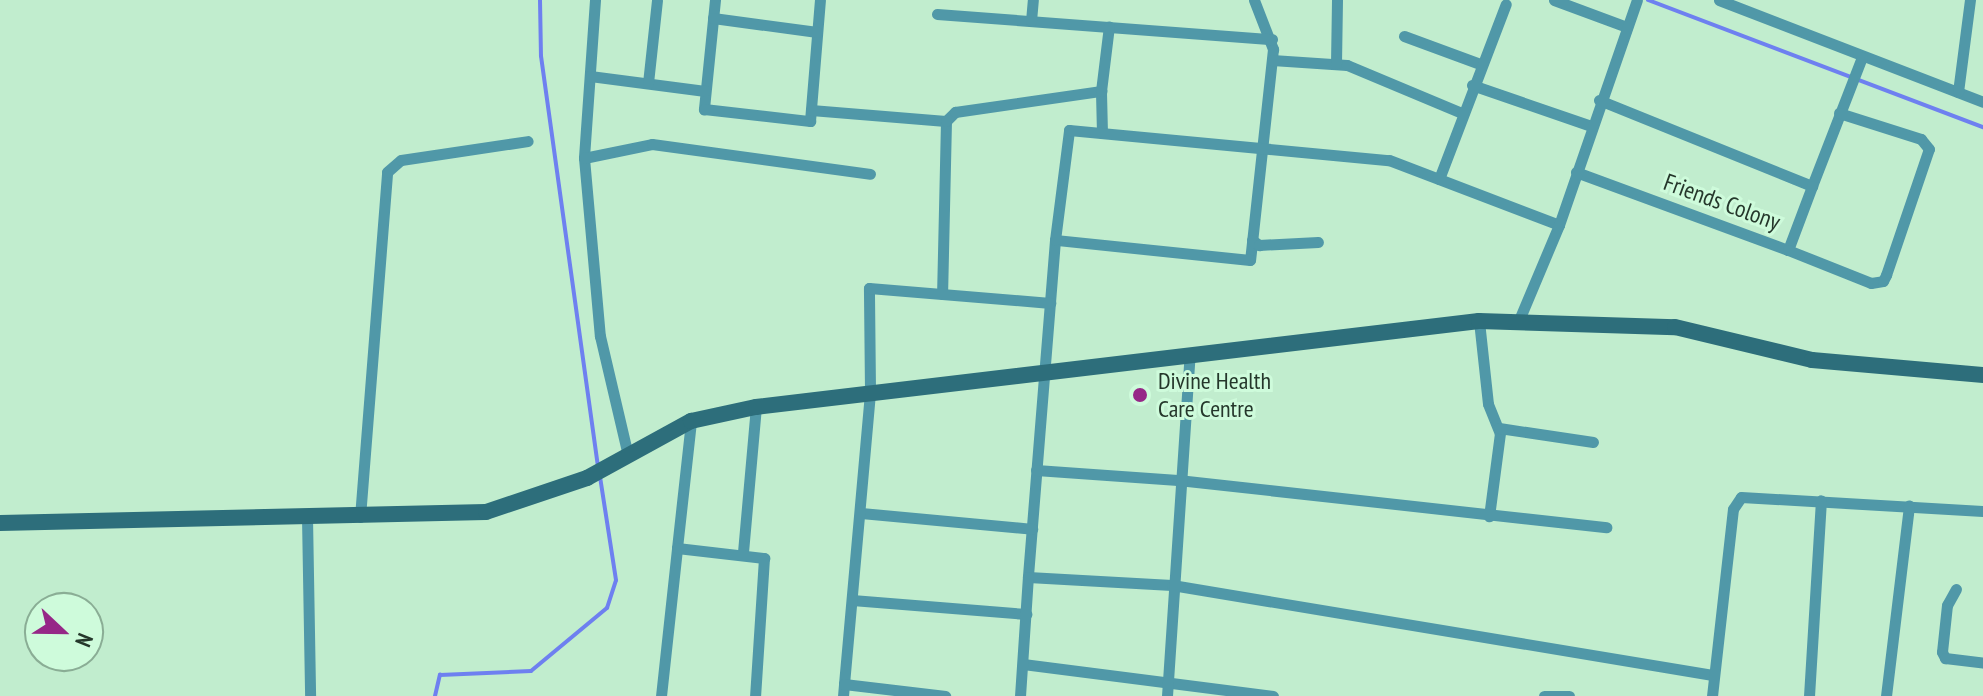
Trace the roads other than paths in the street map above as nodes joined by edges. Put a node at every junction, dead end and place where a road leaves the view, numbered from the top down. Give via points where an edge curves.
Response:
1 (595, 0) edge
2 (657, 0) edge
3 (715, 0) edge
4 (820, 0) edge
5 (1033, 0) edge
6 (1254, 0) edge
7 (1337, 0) edge
8 (1554, 0) edge
9 (1719, 0) edge
10 (1970, 0) edge
11 (1636, 3) edge
12 (1506, 4) dead end
13 (937, 14) dead end
14 (713, 18) junction
15 (1031, 21) junction
16 (1109, 26) junction
17 (1627, 27) junction
18 (817, 32) junction
19 (1404, 36) dead end
20 (1272, 39) junction
21 (1862, 57) junction
22 (1272, 60) junction
23 (1336, 64) junction
24 (1480, 64) junction
25 (590, 76) junction
26 (648, 83) junction
27 (1472, 85) junction
28 (705, 91) junction
29 (1101, 91) junction
30 (1958, 92) junction
31 (1599, 100) junction
32 (1983, 102) edge
33 (811, 110) junction
34 (1462, 113) junction
35 (1839, 113) junction
36 (946, 121) junction
37 (1591, 126) junction
38 (1102, 133) junction
39 (528, 141) dead end
40 (1262, 147) junction
41 (584, 158) junction
42 (1576, 172) junction
43 (870, 174) dead end
44 (1439, 179) junction
45 (1812, 186) junction
46 (1559, 225) junction
47 (1055, 240) junction
48 (1252, 240) junction
49 (1318, 242) dead end
50 (1788, 250) junction
51 (942, 294) junction
52 (1050, 303) junction
53 (1519, 320) junction
54 (1479, 321) junction
55 (1190, 354) junction
56 (1047, 370) junction
57 (1983, 375) edge
58 (870, 390) junction
59 (756, 407) junction
60 (691, 421) junction
61 (1499, 428) junction
62 (1593, 442) dead end
63 (627, 451) junction
64 (1036, 470) junction
65 (1178, 480) junction
66 (1821, 500) junction
67 (1909, 505) junction
68 (1983, 511) edge
69 (861, 513) junction
70 (1489, 516) junction
71 (307, 517) junction
72 (360, 517) junction
73 (0, 523) edge
74 (1606, 527) dead end
75 (1032, 529) junction
76 (677, 548) junction
77 (743, 552) junction
78 (1028, 577) junction
79 (1172, 585) junction
80 (1956, 589) dead end
81 (852, 600) junction
82 (1026, 614) junction
83 (1983, 663) edge
84 (1023, 664) junction
85 (1713, 675) junction
86 (1168, 680) junction
87 (844, 690) edge
88 (310, 696) edge
89 (661, 696) edge
90 (755, 696) edge
91 (945, 696) edge
92 (1020, 696) edge
93 (1167, 696) edge
94 (1273, 696) edge
95 (1544, 696) edge
96 (1569, 696) edge
97 (1712, 696) edge
98 (1809, 696) edge
99 (1886, 696) edge

1 - 25 street
2 - 26 street
3 - 14 street
4 - 18 street
5 - 15 street
6 - 20 street
7 - 23 street
8 - 17 street
9 - 21 street
10 - 30 street
11 - 17 street
12 - 24 street
13 - 15 street
14 - 18 street
14 - 28 street
15 - 16 street
16 - 20 street
16 - 29 street
17 - 31 street
18 - 33 street
19 - 24 street
20 - 22 street
21 - 30 street
21 - 35 street, Friends Colony
22 - 23 street
22 - 40 street
23 - 34 street
24 - 27 street
25 - 26 street
25 - 41 street
26 - 28 street
27 - 34 street
27 - 37 street
28 - 33 street via 704,109 810,121
29 - 36 street via 955,112
29 - 38 street
30 - 32 street
31 - 37 street
31 - 45 street, Friends Colony
33 - 36 street
34 - 44 street
35 - 45 street, Friends Colony
35 - 50 street via 1921,139 1929,149 1886,275 1871,283
36 - 51 street
37 - 42 street
38 - 40 street
38 - 47 street via 1069,130
39 - 72 street via 401,160 387,172
40 - 44 street via 1389,160
40 - 48 street
41 - 43 street via 652,144
41 - 63 street via 600,336
42 - 46 street
42 - 50 street, Friends Colony
44 - 46 street
45 - 50 street, Friends Colony
46 - 53 street
47 - 48 street via 1250,260
47 - 52 street
48 - 49 street via 1259,245
51 - 52 street
51 - 58 street via 869,288
52 - 56 street
53 - 54 main road
53 - 57 main road via 1697,330 1812,360
54 - 55 main road
54 - 61 street via 1488,404
55 - 56 main road
55 - 65 street
56 - 58 main road
56 - 64 street
58 - 59 main road
58 - 69 street
59 - 60 main road
59 - 77 street
60 - 63 main road
60 - 76 street
61 - 62 street
61 - 70 street
63 - 72 main road via 587,478 486,512
64 - 65 street
64 - 75 street
65 - 70 street
65 - 79 street
66 - 67 street
66 - 85 street via 1745,496 1735,505
66 - 98 street
67 - 68 street
67 - 99 street
69 - 75 street
69 - 81 street
70 - 74 street
71 - 72 main road
71 - 73 main road
71 - 88 street
75 - 78 street
76 - 77 street
76 - 89 street
77 - 90 street via 764,558 767,569
78 - 79 street
78 - 82 street
79 - 85 street
79 - 86 street
80 - 83 street via 1947,605 1942,652 1945,658
81 - 82 street
81 - 87 street
82 - 84 street
84 - 86 street
84 - 92 street
85 - 97 street
86 - 93 street
86 - 94 street
87 - 91 street
95 - 96 street

